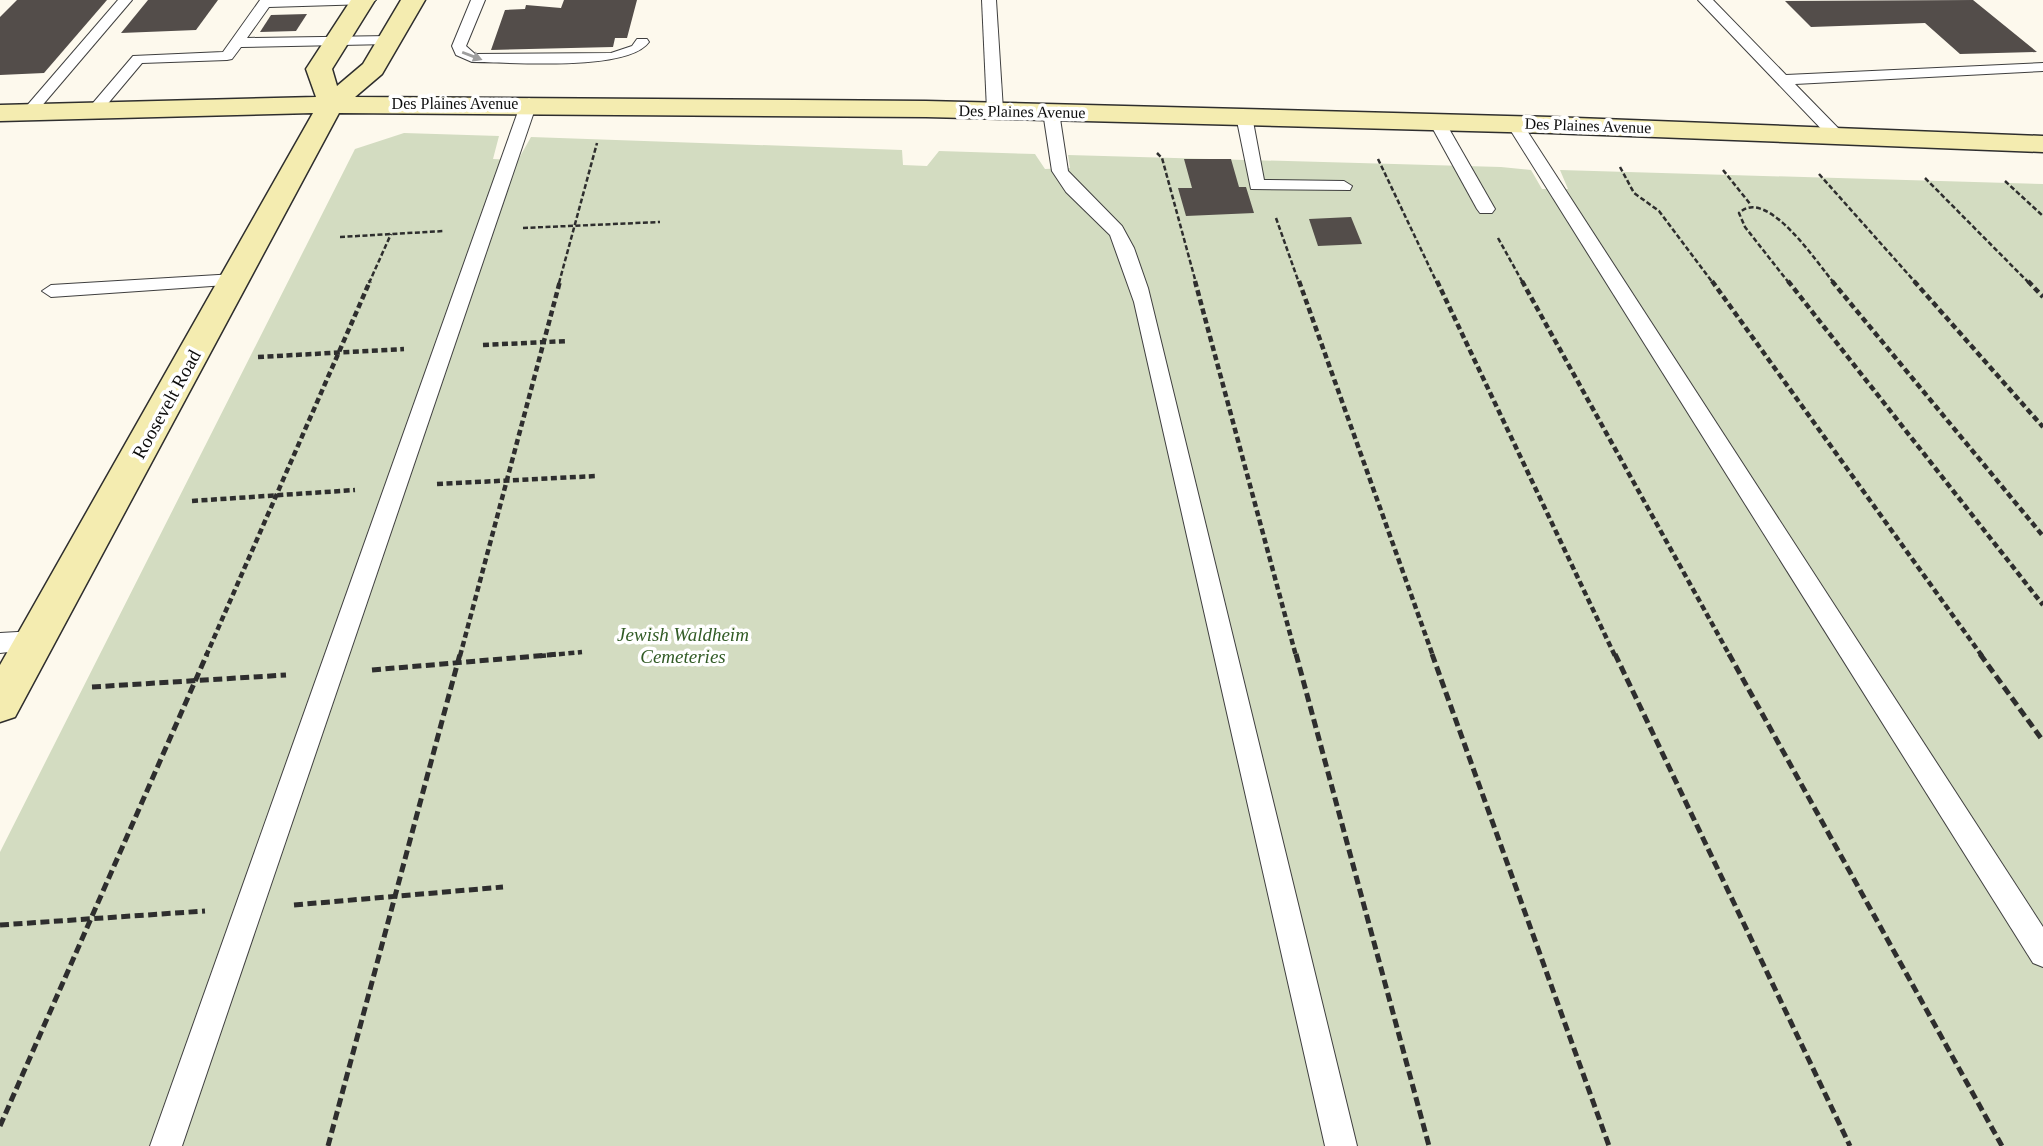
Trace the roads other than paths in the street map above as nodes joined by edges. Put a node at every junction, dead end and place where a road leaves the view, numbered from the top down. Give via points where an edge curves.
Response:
1 (125, 0) edge
2 (363, 0) edge
3 (369, 0) edge
4 (413, 0) edge
5 (478, 0) edge
6 (989, 0) edge
7 (1705, 0) edge
8 (390, 40) junction
9 (338, 41) junction
10 (642, 42) dead end
11 (237, 43) junction
12 (2043, 67) edge
13 (1782, 80) junction
14 (528, 103) junction
15 (331, 104) junction
16 (94, 110) junction
17 (995, 110) junction
18 (29, 112) junction
19 (1051, 112) junction
20 (0, 113) edge
21 (1244, 116) junction
22 (1436, 120) junction
23 (1514, 122) junction
24 (1835, 134) junction
25 (2043, 144) edge
26 (1344, 186) dead end
27 (1486, 209) road end
28 (235, 280) junction
29 (51, 291) dead end
30 (18, 642) edge
31 (0, 704) edge
32 (2043, 953) edge
33 (166, 1146) edge
34 (1341, 1146) edge

1 - 18 lane
2 - 3 lane
2 - 9 main road
2 - 11 lane via 265,3
4 - 8 main road, Roosevelt Road
5 -> 10 lane via 459,47 472,58 612,57 638,49
6 - 17 lane
7 - 13 lane
8 - 9 lane
8 - 15 main road, Roosevelt Road via 373,69
9 - 11 lane
9 - 15 main road via 320,69
11 - 16 lane via 227,56 138,59
12 - 13 lane
13 - 24 lane
14 - 15 main road, Des Plaines Avenue
14 - 17 main road, Des Plaines Avenue
14 - 33 lane
15 - 16 main road, Des Plaines Avenue
15 - 28 main road, Roosevelt Road
16 - 18 main road, Des Plaines Avenue
17 - 19 main road, Des Plaines Avenue
18 - 20 main road, Des Plaines Avenue
19 - 21 main road, Des Plaines Avenue
19 - 34 lane via 1059,169 1118,232 1154,344
21 - 22 main road, Des Plaines Avenue
21 - 26 lane via 1258,185
22 - 23 main road, Des Plaines Avenue
22 - 27 lane
23 - 24 main road, Des Plaines Avenue
23 - 32 lane
24 - 25 main road, Des Plaines Avenue
28 - 29 lane
28 - 30 main road, Roosevelt Road
30 - 31 main road, Roosevelt Road

